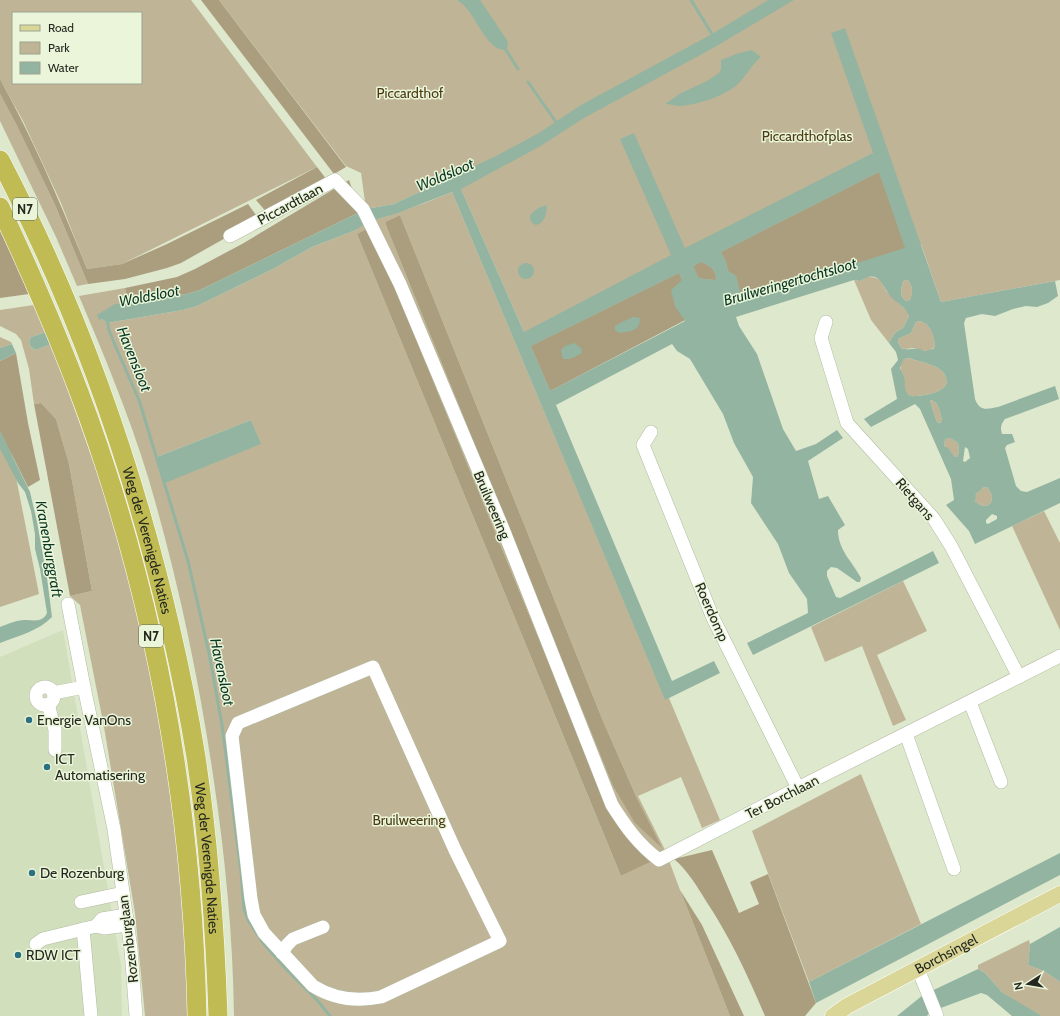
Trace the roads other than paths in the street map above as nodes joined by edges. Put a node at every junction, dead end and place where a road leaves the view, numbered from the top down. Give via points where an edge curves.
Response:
1 (0, 160) edge
2 (0, 207) edge
3 (363, 209) joint
4 (230, 236) dead end
5 (826, 322) dead end
6 (651, 432) dead end
7 (68, 604) dead end
8 (1060, 656) edge
9 (1019, 678) junction
10 (84, 687) junction
11 (970, 702) junction
12 (906, 734) junction
13 (55, 750) dead end
14 (1001, 782) dead end
15 (798, 788) junction
16 (659, 860) joint
17 (954, 869) dead end
18 (123, 893) junction
19 (1060, 894) edge
20 (81, 902) dead end
21 (127, 920) junction
22 (323, 927) dead end
23 (82, 929) junction
24 (36, 944) dead end
25 (282, 953) junction
26 (918, 969) junction
27 (91, 1016) edge
28 (136, 1016) edge
29 (197, 1016) edge
30 (218, 1016) edge
31 (833, 1016) edge
32 (937, 1016) edge

1 - 30 highway, Weg der Verenigde Naties / N7 via 49,258 92,363 123,451 159,578 196,757 216,940
2 - 29 highway, Weg der Verenigde Naties / N7 via 39,291 81,396 106,469 148,618 166,708 188,854
3 - 4 street, Piccardtlaan via 335,180
3 - 16 street, Bruilweering via 400,284 503,529 612,805 628,831 645,850
5 - 9 street, Rietgans via 821,338 847,423 934,519 951,546
6 - 15 street, Roerdomp via 643,445 713,618
7 - 10 street, Rozenburglaan
8 - 9 street, Ter Borchlaan
9 - 11 street, Ter Borchlaan
10 - 13 street via 51,699 56,730
10 - 18 street, Rozenburglaan via 114,829
11 - 12 street, Ter Borchlaan
11 - 14 street
12 - 15 street, Ter Borchlaan
12 - 17 street
15 - 16 street, Ter Borchlaan
18 - 20 street
18 - 21 street, Rozenburglaan
19 - 26 main road, Borchsingel
21 - 23 street via 102,919 96,926
21 - 28 street, Rozenburglaan
22 - 25 street via 294,939
23 - 24 street
23 - 27 street
25 - 25 street via 313,986 323,992 348,1000 367,1000 381,997 500,941 373,667 238,723 232,736 254,915 264,932
26 - 31 main road, Borchsingel
26 - 32 street

